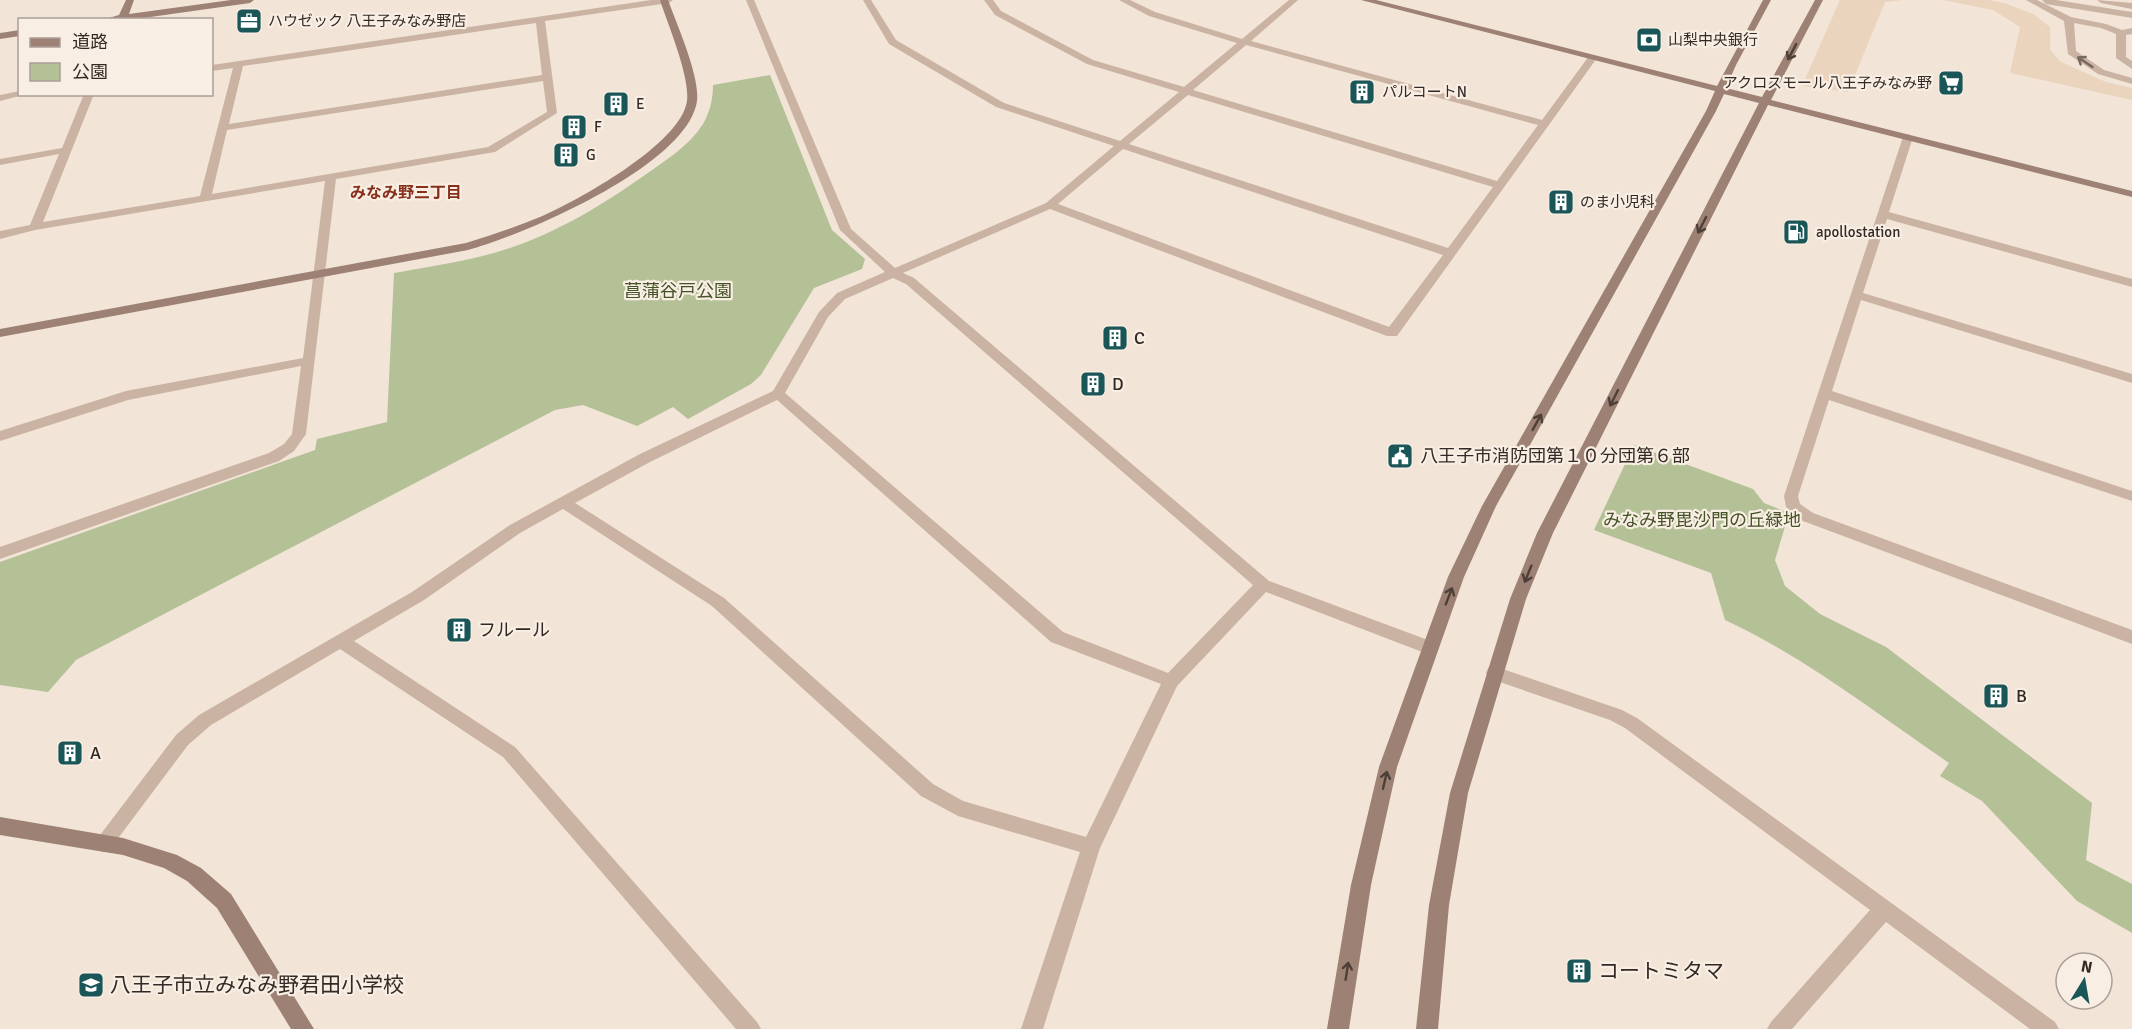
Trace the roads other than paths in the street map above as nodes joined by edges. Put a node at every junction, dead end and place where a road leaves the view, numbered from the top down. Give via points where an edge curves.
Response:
1 (130, 0) edge
2 (250, 0) edge
3 (666, 0) edge
4 (750, 0) edge
5 (867, 0) edge
6 (988, 0) edge
7 (1123, 0) edge
8 (1294, 0) edge
9 (1365, 0) edge
10 (1767, 0) edge
11 (1819, 0) edge
12 (2030, 0) edge
13 (2041, 0) edge
14 (2101, 0) edge
15 (2064, 4) junction
16 (2132, 6) edge
17 (2132, 15) edge
18 (122, 18) edge
19 (2068, 19) junction
20 (540, 20) junction
21 (2132, 29) edge
22 (18, 33) edge
23 (2121, 33) junction
24 (0, 36) edge
25 (1244, 42) junction
26 (1592, 58) junction
27 (239, 64) junction
28 (2132, 66) edge
29 (213, 68) edge
30 (548, 77) junction
31 (2132, 81) edge
32 (1185, 90) junction
33 (1720, 90) junction
34 (18, 95) edge
35 (88, 96) edge
36 (0, 98) edge
37 (1766, 102) junction
38 (1544, 124) junction
39 (223, 128) junction
40 (1908, 137) junction
41 (1120, 145) junction
42 (66, 150) junction
43 (0, 162) edge
44 (331, 177) junction
45 (1499, 185) junction
46 (2132, 194) edge
47 (205, 199) junction
48 (1050, 205) junction
49 (1882, 214) junction
50 (35, 227) junction
51 (0, 236) edge
52 (1450, 253) junction
53 (321, 272) junction
54 (894, 274) junction
55 (2132, 283) edge
56 (1857, 295) junction
57 (0, 333) edge
58 (307, 361) junction
59 (2132, 379) edge
60 (778, 394) junction
61 (1826, 394) junction
62 (0, 436) edge
63 (2132, 496) edge
64 (563, 502) junction
65 (0, 553) edge
66 (1263, 585) junction
67 (2132, 637) edge
68 (342, 642) junction
69 (1430, 648) junction
70 (1494, 673) junction
71 (1172, 681) junction
72 (0, 826) edge
73 (103, 843) junction
74 (1091, 847) junction
75 (1884, 909) junction
76 (303, 1029) edge
77 (750, 1029) edge
78 (1032, 1029) edge
79 (1338, 1029) edge
80 (1427, 1029) edge
81 (1778, 1029) edge
82 (2048, 1029) edge

1 - 18 street
2 - 18 street
3 - 20 street
3 - 53 street via 693,92 686,117 658,149 578,204 529,227 468,246
4 - 54 street via 846,230
5 - 41 street via 892,42 1000,105
6 - 32 street via 998,13 1081,58
7 - 25 street via 1152,14
8 - 25 street
9 - 26 street
10 - 33 street
11 -> 37 street
12 - 19 street
13 - 15 street
14 - 16 street
15 - 17 street
15 - 21 street
19 - 23 street
31 -> 19 street via 2101,72 2071,52
20 - 27 street
20 - 30 street
21 - 23 street
22 - 24 street
23 - 28 street via 2121,58
25 - 32 street
25 - 38 street
26 - 33 street
26 - 38 street
27 - 29 street
27 - 39 street
30 - 39 street
30 - 44 street via 552,113 491,150
32 - 41 street
32 - 45 street
33 - 37 street
69 -> 33 street via 1456,577 1489,506 1712,111
34 - 36 street
35 - 42 street
37 - 40 street
37 -> 70 street via 1545,533
38 - 45 street
39 - 47 street
40 - 46 street
40 - 49 street
41 - 48 street
41 - 52 street
42 - 43 street
42 - 50 street
44 - 47 street
44 - 53 street
45 - 52 street
47 - 50 street
48 - 52 street via 1392,333
48 - 54 street
49 - 55 street
49 - 56 street
50 - 51 street
53 - 57 street
53 - 58 street
54 - 60 street via 832,302
54 - 66 street via 910,282
56 - 59 street
56 - 61 street
58 - 62 street via 126,396
58 - 65 street via 299,434 285,451
60 - 64 street
60 - 71 street via 1057,637
61 - 63 street
61 - 67 street via 1791,496 1793,507 1799,512
64 - 68 street via 489,545 418,596
64 - 74 street via 718,602 942,800
66 - 69 street
66 - 71 street
68 - 73 street via 193,728
68 - 77 street via 509,752
79 -> 69 street via 1361,885 1388,767
70 - 75 street via 1632,723
70 - 80 street via 1459,793 1439,905
71 - 74 street
72 - 73 street
73 - 76 street via 160,857 207,884 237,920
74 - 78 street
75 - 81 street
75 - 82 street

